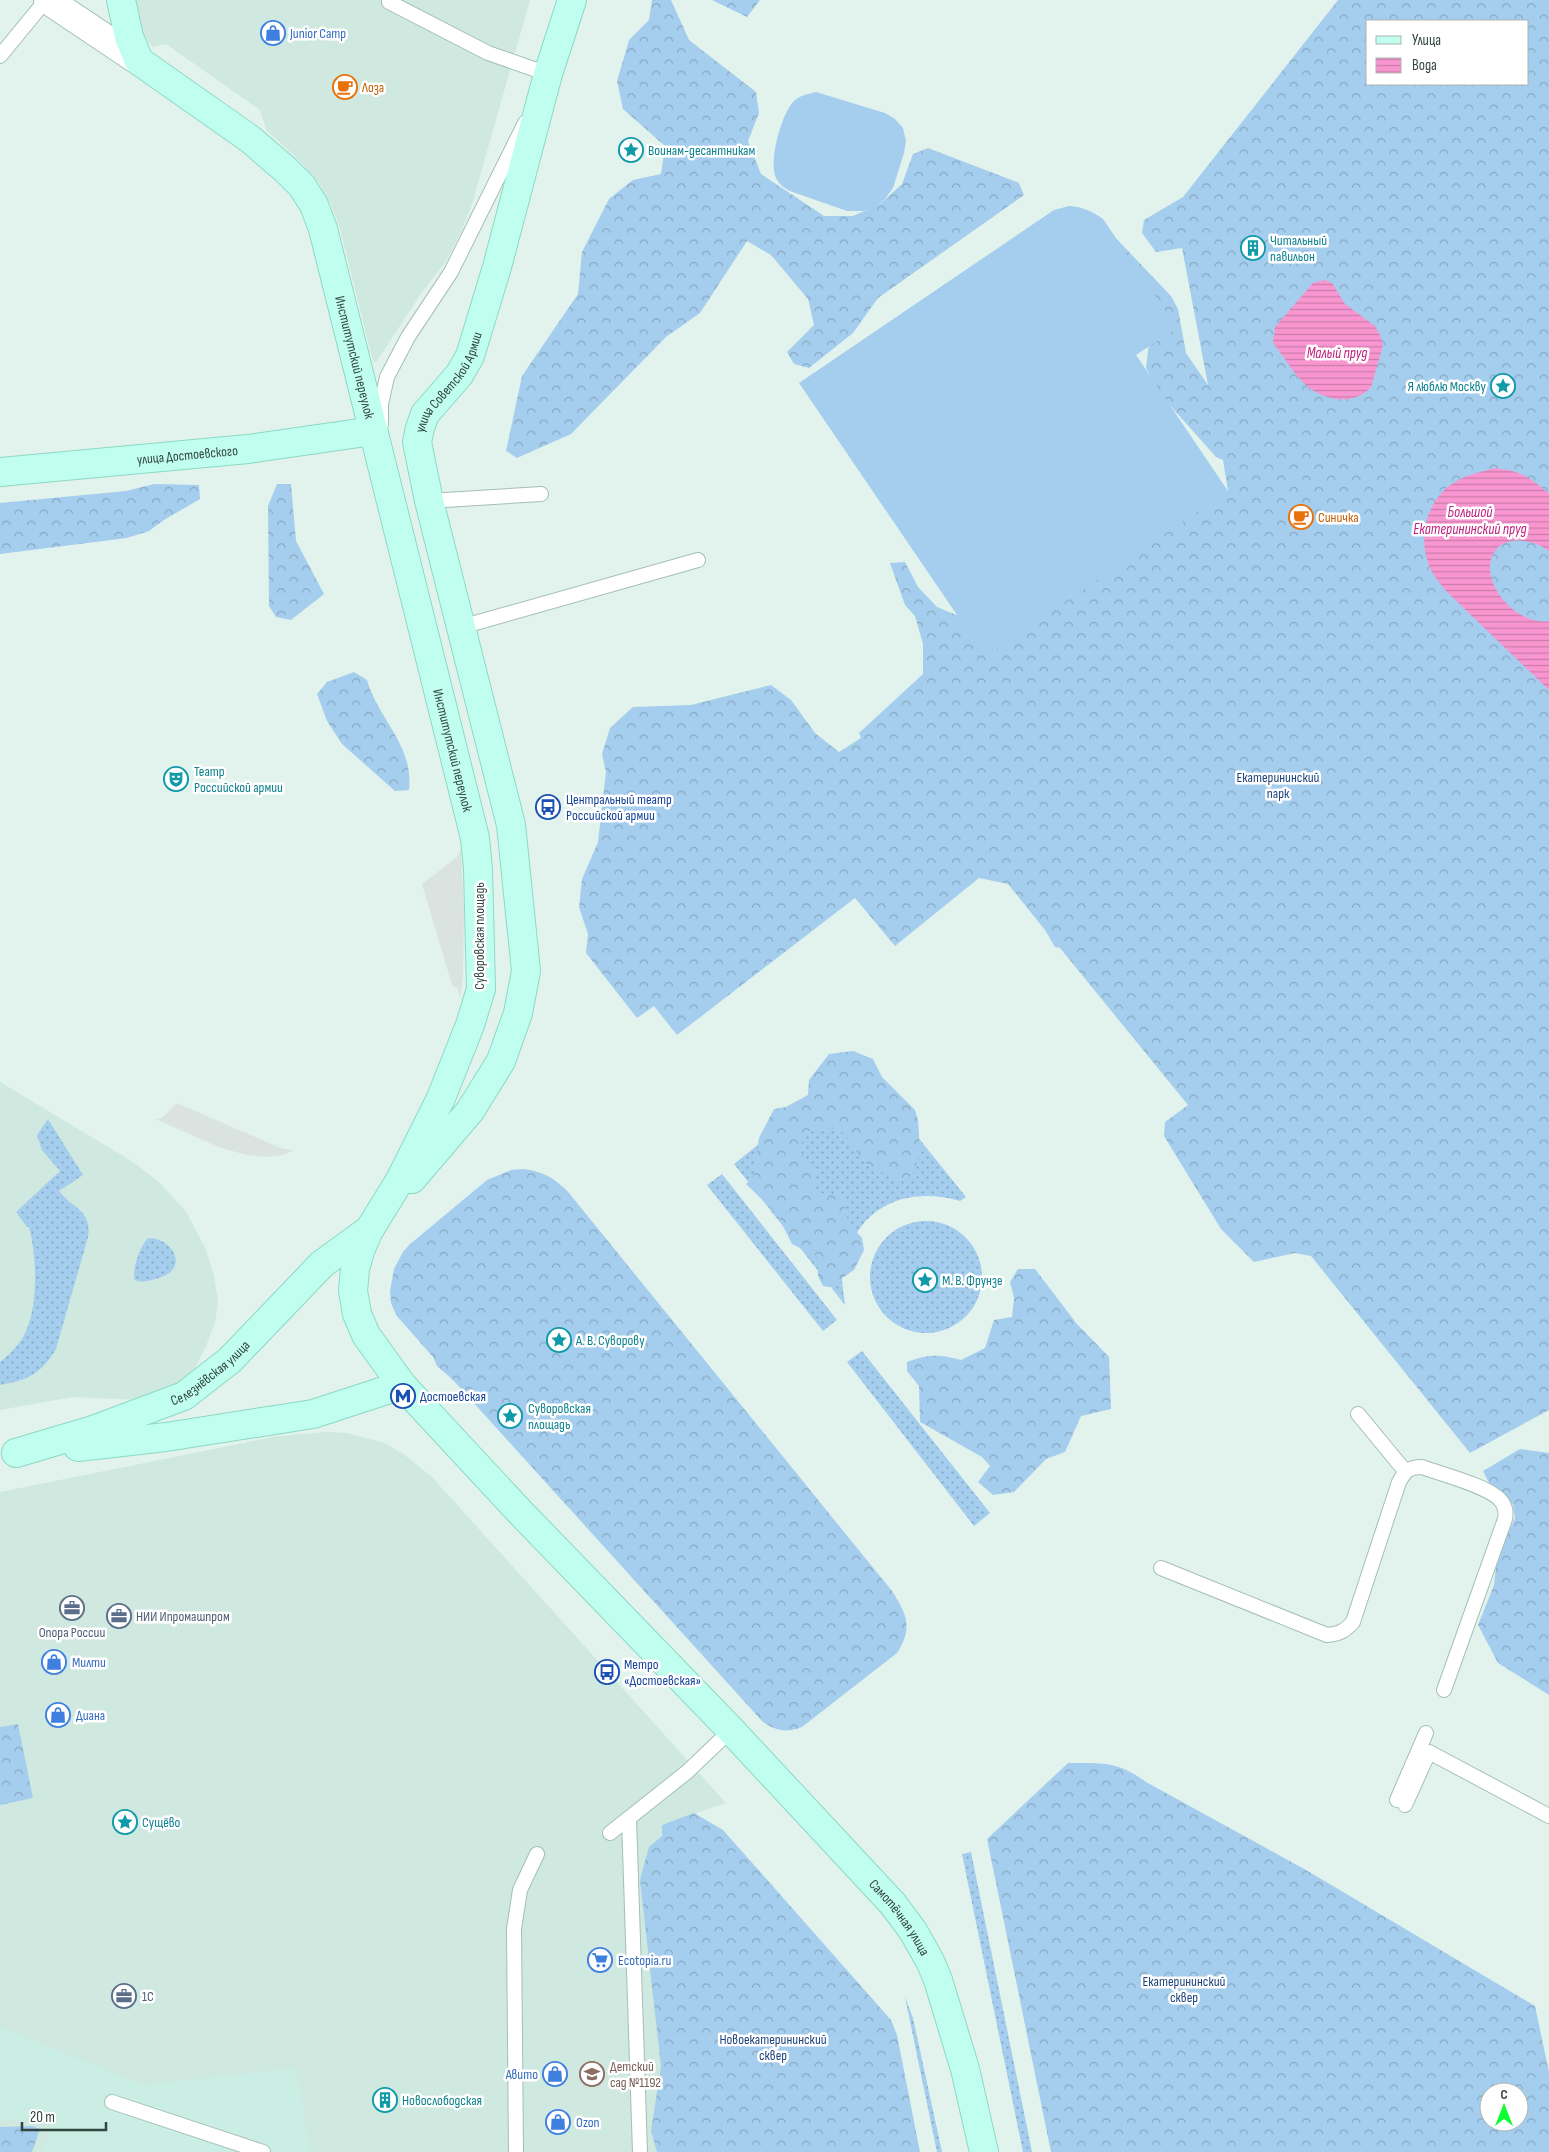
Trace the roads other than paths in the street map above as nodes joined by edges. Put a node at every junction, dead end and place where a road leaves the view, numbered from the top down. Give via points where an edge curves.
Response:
1 (47, 0) edge
2 (121, 0) edge
3 (572, 0) edge
4 (389, 1) edge
5 (0, 56) edge
6 (139, 61) junction
7 (548, 74) junction
8 (373, 431) junction
9 (382, 470) junction
10 (0, 472) edge
11 (541, 494) dead end
12 (428, 501) junction
13 (698, 560) dead end
14 (461, 627) junction
15 (475, 838) joint
16 (368, 1232) junction
17 (402, 1385) junction
18 (1358, 1414) dead end
19 (8, 1455) edge
20 (1405, 1471) junction
21 (1161, 1568) dead end
22 (1444, 1690) dead end
23 (731, 1730) junction
24 (1426, 1733) dead end
25 (1409, 1785) junction
26 (1401, 1803) dead end
27 (1549, 1816) edge
28 (629, 1819) junction
29 (610, 1833) dead end
30 (537, 1854) dead end
31 (112, 2102) dead end
32 (263, 2152) edge
33 (516, 2152) edge
34 (640, 2152) edge
35 (984, 2152) edge

1 - 5 lane
1 - 6 street, Институтский переулок
2 - 6 main road via 129,36
3 - 7 main road, улица Советской Армии
4 - 7 lane via 488,53
6 - 8 main road, Институтский переулок via 250,139 297,180 314,205 323,229
7 - 9 lane via 451,272 408,337 387,377 380,430
7 - 12 main road, улица Советской Армии via 470,356 425,414 420,428 417,442
8 - 9 main road, Институтский переулок
8 - 10 main road, улица Достоевского via 248,449
9 - 15 main road, Институтский переулок
11 - 12 lane
12 - 14 main road, улица Советской Армии
13 - 14 lane
14 - 16 main road, улица Советской Армии via 510,825 526,971 518,1013 501,1061 470,1111
15 - 16 main road, Суворовская площадь via 481,989 441,1098 400,1180
16 - 17 main road, Суворовская площадь via 355,1270 356,1314 366,1335
16 - 19 main road, Селезнёвская улица via 322,1264 230,1360 184,1396 90,1431
17 - 19 main road, Селезнёвская улица via 313,1414 166,1437
17 - 23 main road, Суворовская площадь
18 - 20 lane
20 - 21 lane via 1398,1482 1353,1622 1336,1634 1327,1635
20 - 22 lane via 1422,1467 1492,1492 1506,1511
23 - 28 lane via 687,1772
23 - 35 main road, Самотёчная улица via 892,1904 913,1931 930,1961 946,2001
24 - 25 lane
25 - 26 lane
25 - 27 lane via 1428,1752
28 - 29 lane
28 - 34 lane
30 - 33 lane via 520,1890 514,1929
31 - 32 lane

